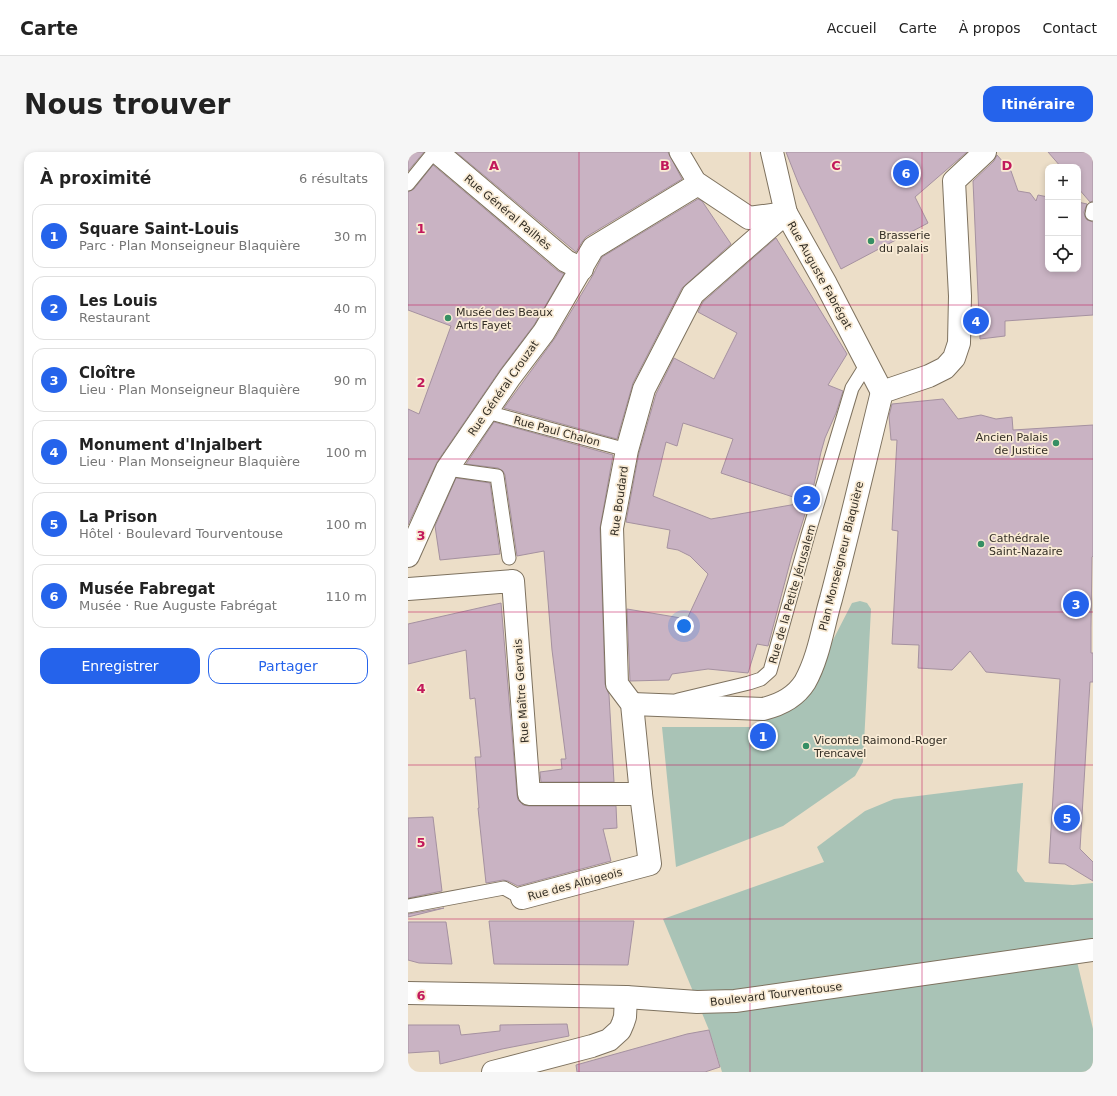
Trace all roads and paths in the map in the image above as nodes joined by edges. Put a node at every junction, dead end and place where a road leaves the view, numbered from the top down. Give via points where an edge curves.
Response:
1 (435, 152) edge
2 (679, 152) edge
3 (772, 152) edge
4 (985, 152) edge
5 (408, 184) edge
6 (698, 184) junction
7 (786, 213) junction
8 (582, 269) junction
9 (867, 364) junction
10 (882, 392) junction
11 (487, 412) junction
12 (627, 450) junction
13 (447, 469) junction
14 (408, 556) edge
15 (509, 558) dead end
16 (408, 589) edge
17 (632, 704) junction
18 (660, 704) junction
19 (641, 794) junction
20 (522, 898) joint
21 (408, 906) edge
22 (1093, 950) edge
23 (408, 993) edge
24 (626, 997) junction
25 (493, 1072) edge

1 - 5 lane
1 - 8 street, Rue Général Pailhès via 566,261
2 - 6 street
3 - 7 street, Rue Auguste Fabrégat
4 - 10 street via 954,181 960,296 959,343 954,358 934,373
6 - 7 street via 749,218
6 - 8 street, Rue Général Crouzat via 593,248
7 - 9 street, Rue Auguste Fabrégat
7 - 12 street, Rue Boudard via 693,294 644,388
8 - 11 street, Rue Général Crouzat via 544,332
9 - 10 street, Rue Auguste Fabrégat
9 - 18 lane, Rue de la Petite Jérusalem via 852,388 770,671 761,679 748,683
10 - 18 street, Plan Monseigneur Blaquière via 838,573 814,660 804,683 792,697 778,706 763,709
11 - 12 lane, Rue Paul Chalon
11 - 13 street, Rue Général Crouzat
12 - 17 street, Rue Boudard via 612,528 617,684
13 - 14 street, Rue Général Crouzat
13 - 15 lane via 497,476
16 - 19 street, Rue Maître Gervais via 513,581 529,794
17 - 18 street, Plan Monseigneur Blaquière
17 - 19 street
19 - 20 street, Rue des Albigeois via 650,864
20 - 21 lane, Rue des Albigeois via 504,888
22 - 24 street, Boulevard Tourventouse via 735,1001 697,1002
23 - 24 street, Boulevard Tourventouse
24 - 25 street via 623,1023 620,1030 609,1040

